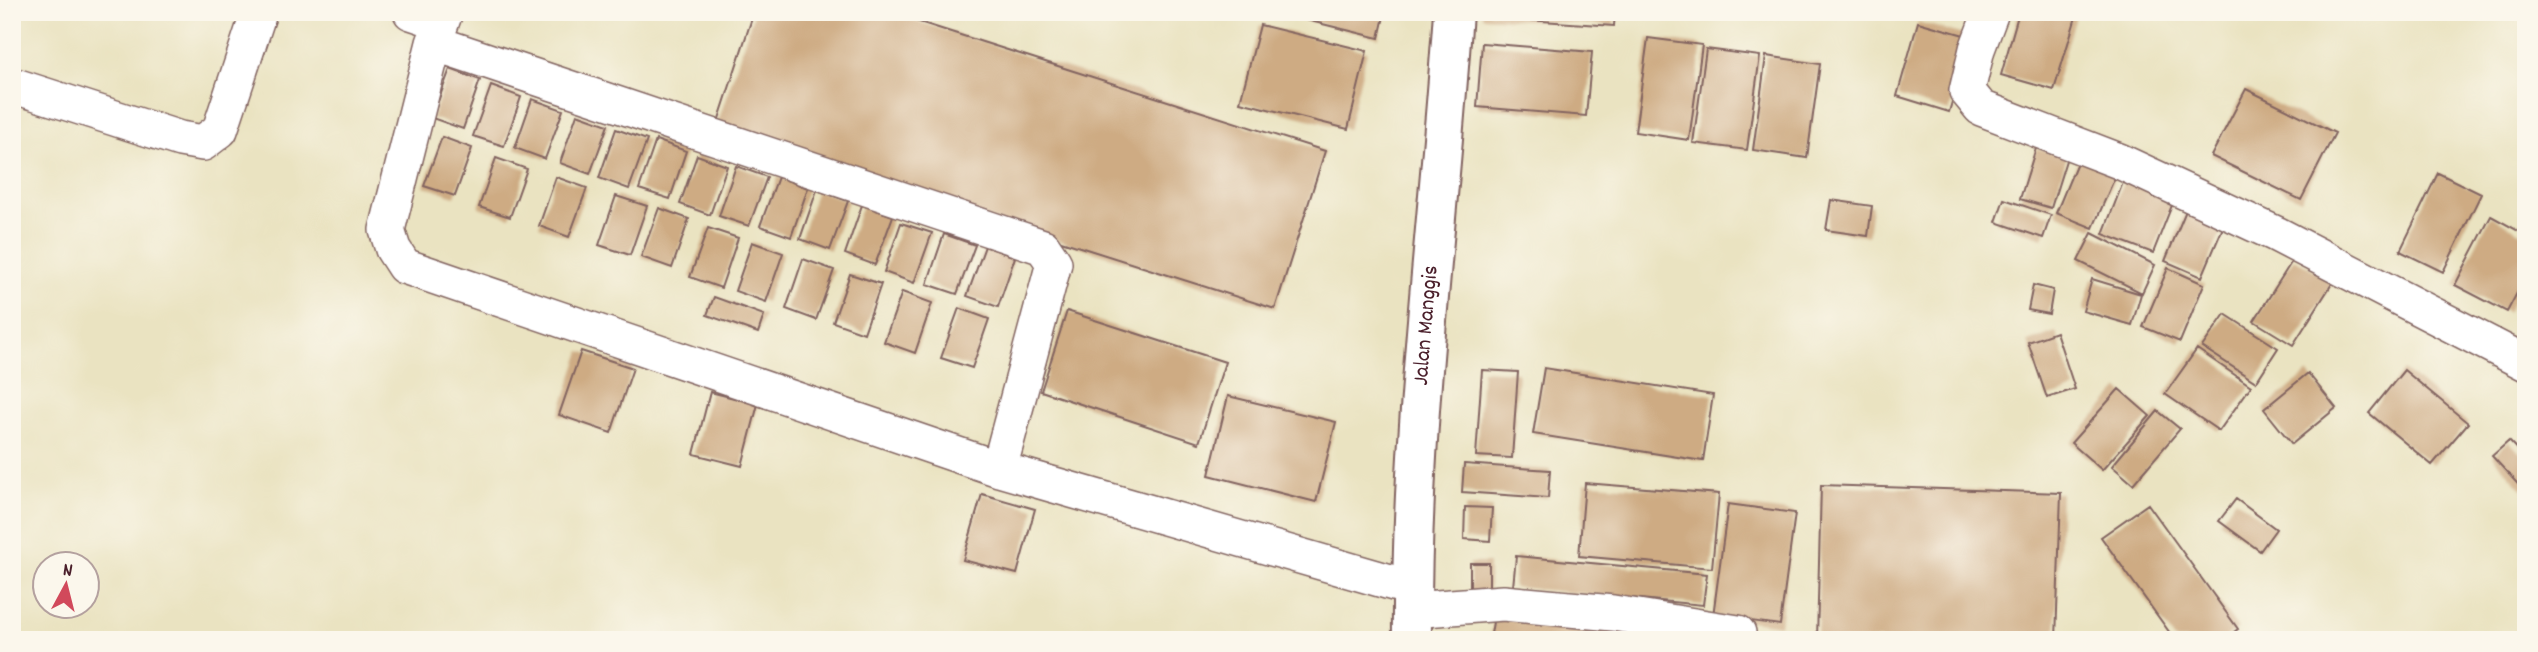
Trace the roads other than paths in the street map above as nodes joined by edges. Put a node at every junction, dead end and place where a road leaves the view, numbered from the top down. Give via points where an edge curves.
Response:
1 (259, 12) edge
2 (1453, 12) edge
3 (1991, 12) edge
4 (433, 22) edge
5 (12, 85) edge
6 (2526, 363) edge
7 (999, 469) junction
8 (1411, 613) edge
9 (1738, 633) dead end

1 - 5 street via 220,130 203,143
2 - 8 street, Jalan Manggis via 1422,399
3 - 6 street via 1967,91 1981,108 2119,161 2276,234
4 - 7 street via 387,230 404,266
4 - 7 street via 1043,247 1054,263
7 - 8 street
8 - 9 street via 1503,603 1613,612

